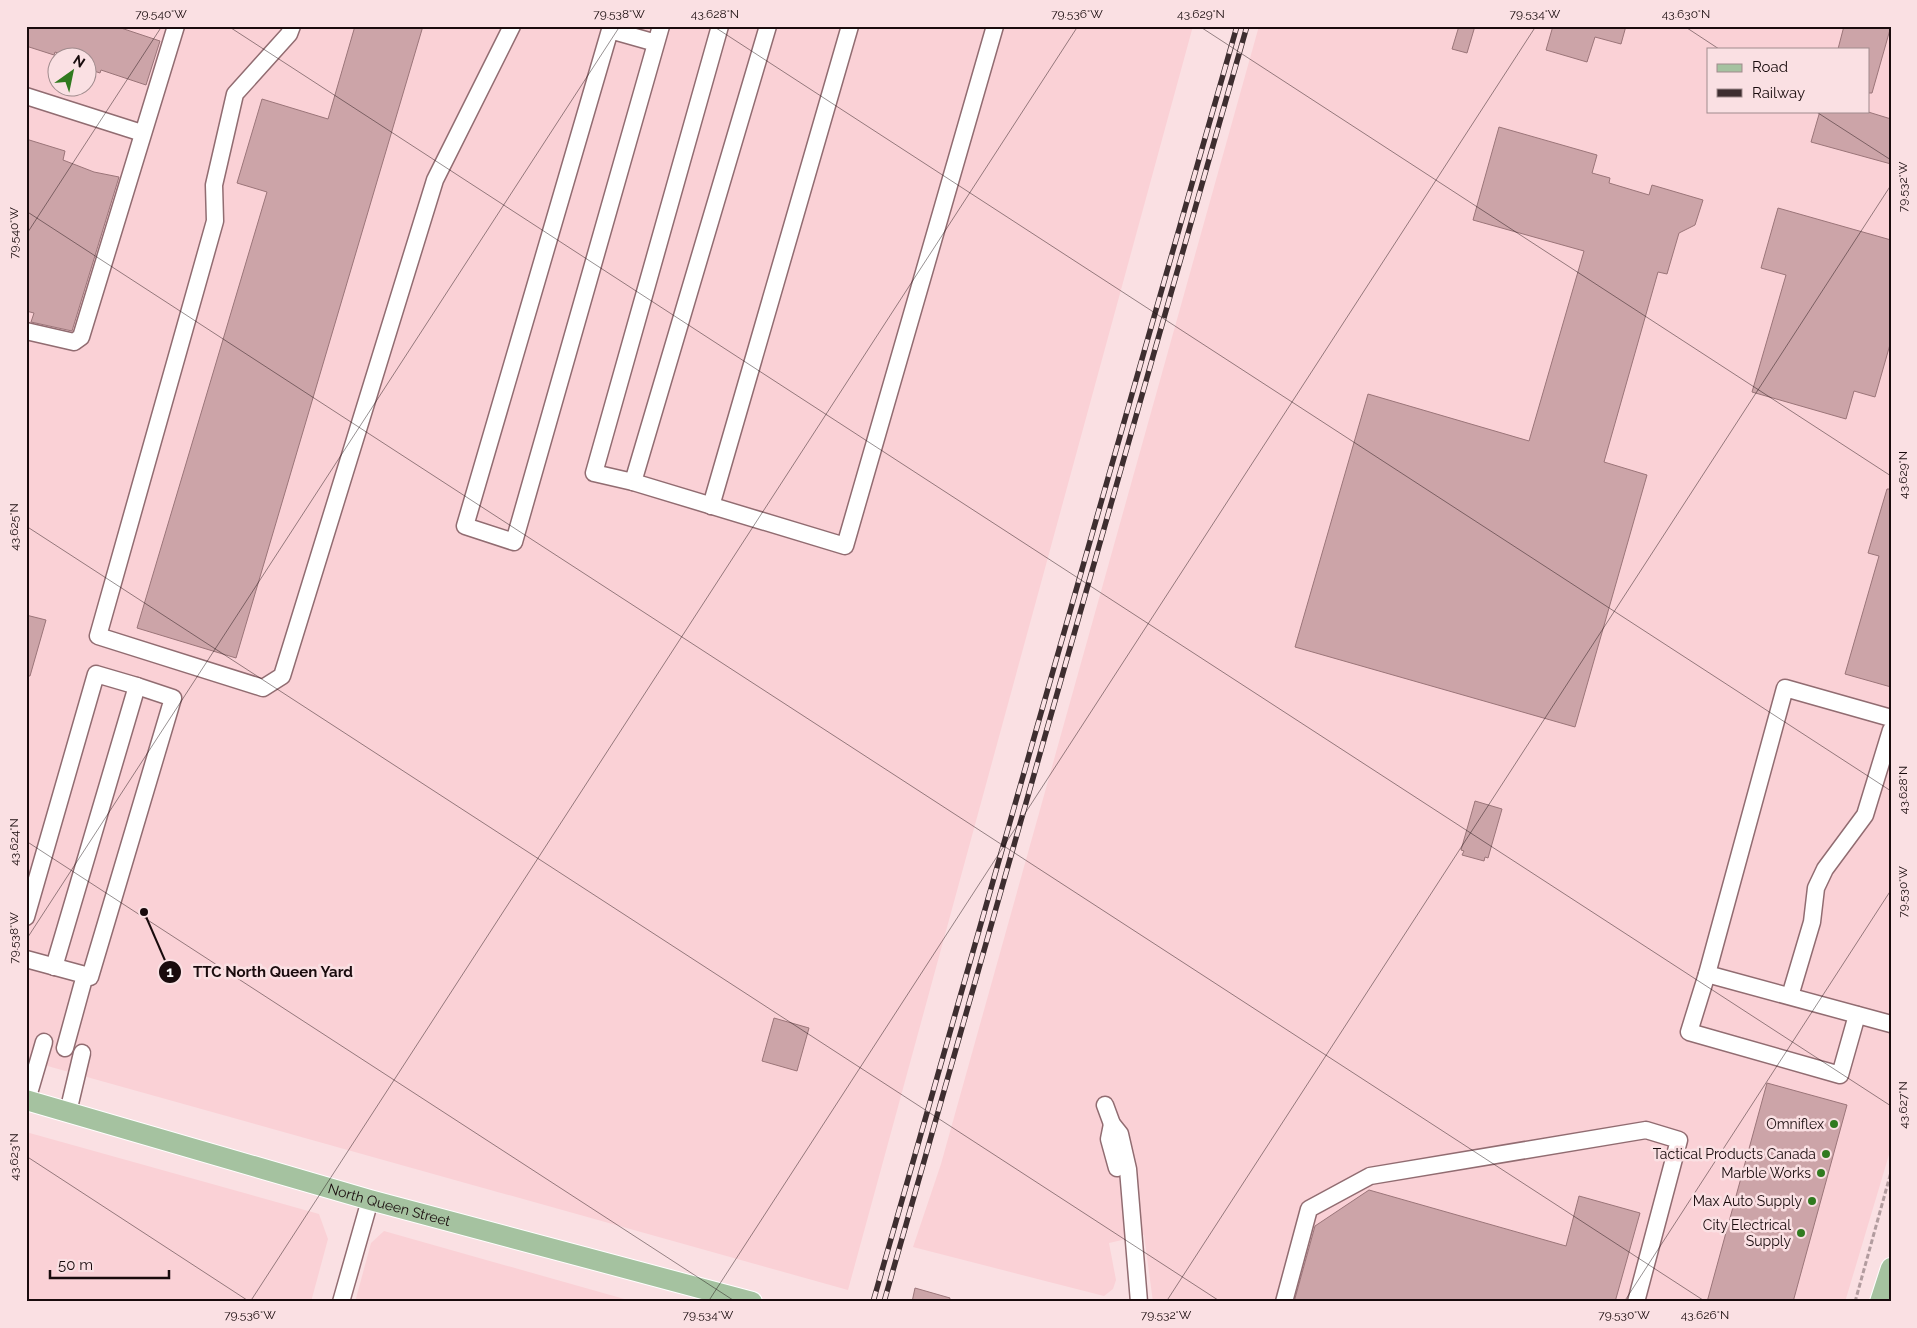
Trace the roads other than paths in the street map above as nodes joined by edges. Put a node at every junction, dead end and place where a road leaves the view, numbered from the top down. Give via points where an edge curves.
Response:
1 (176, 26) edge
2 (292, 26) edge
3 (512, 26) edge
4 (661, 26) edge
5 (720, 26) edge
6 (768, 26) edge
7 (850, 26) edge
8 (995, 26) edge
9 (632, 31) edge
10 (656, 43) junction
11 (26, 96) edge
12 (142, 133) junction
13 (26, 331) edge
14 (633, 482) junction
15 (711, 506) junction
16 (137, 686) junction
17 (1891, 718) edge
18 (1891, 730) edge
19 (26, 917) edge
20 (26, 959) edge
21 (54, 967) junction
22 (1707, 974) junction
23 (85, 975) junction
24 (1790, 996) junction
25 (1857, 1015) junction
26 (1891, 1024) edge
27 (44, 1042) dead end
28 (65, 1048) dead end
29 (82, 1052) dead end
30 (27, 1100) edge
31 (1105, 1106) dead end
32 (68, 1112) junction
33 (370, 1200) junction
34 (1891, 1268) edge
35 (341, 1302) edge
36 (752, 1302) edge
37 (1139, 1302) edge
38 (1284, 1302) edge
39 (1636, 1302) edge
40 (1880, 1302) edge

1 - 12 street
2 - 3 street via 289,34 235,94 214,185 215,220 98,636 263,688 282,676 434,180
4 - 10 street
5 - 14 street via 594,474
6 - 14 street
7 - 15 street
8 - 15 street via 845,546
9 - 10 street
9 - 10 street via 610,30 465,526 514,542
11 - 12 street
12 - 13 street via 81,337 74,342
14 - 15 street
16 - 19 street via 96,674
16 - 21 street
16 - 23 street via 174,698 90,977
17 - 22 street via 1784,688
18 - 24 street via 1865,815 1825,869 1816,888 1812,922
20 - 21 street
21 - 23 street
22 - 24 street
22 - 25 street via 1689,1032 1840,1075
23 - 28 street
24 - 25 street
25 - 26 street
27 - 30 street
29 - 32 street
30 - 32 main road, North Queen Street
31 - 37 street via 1112,1124 1109,1139 1131,1228
32 - 33 main road, North Queen Street
33 - 35 street
33 - 36 main road, North Queen Street
34 - 40 main road
38 - 39 street via 1309,1209 1370,1176 1646,1130 1679,1140

